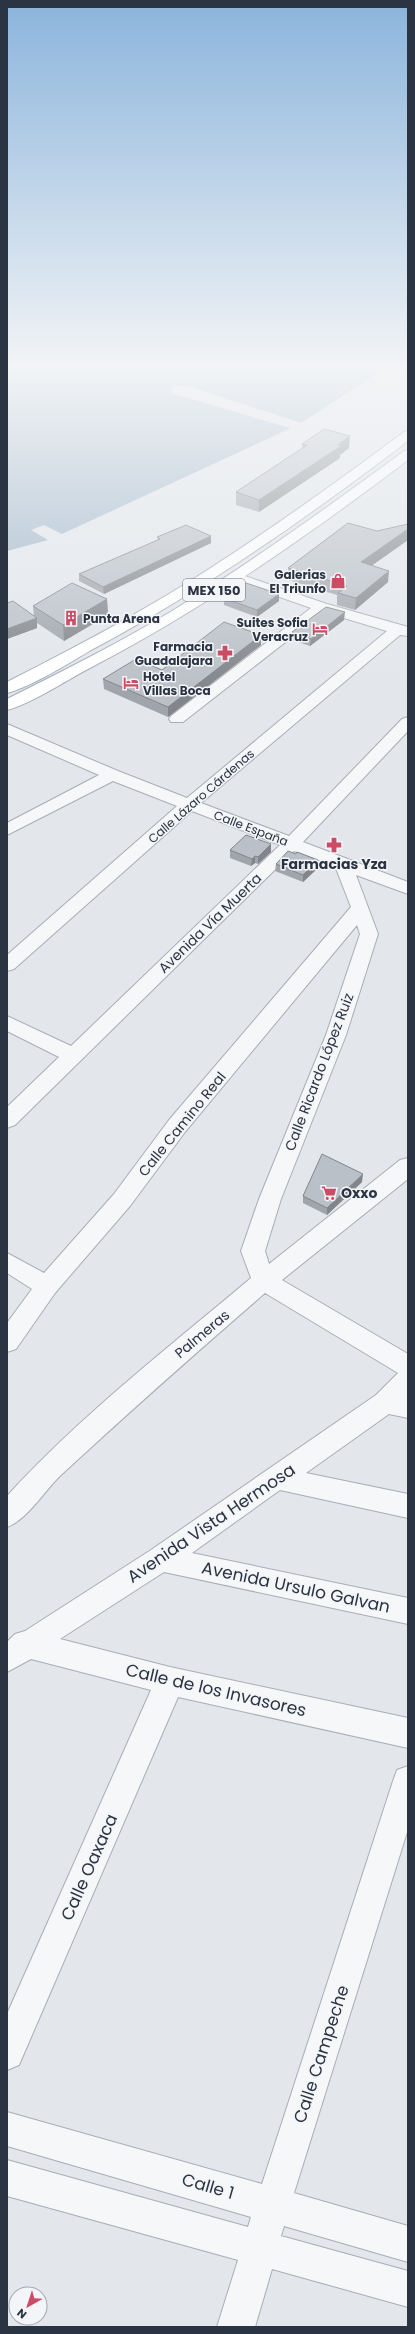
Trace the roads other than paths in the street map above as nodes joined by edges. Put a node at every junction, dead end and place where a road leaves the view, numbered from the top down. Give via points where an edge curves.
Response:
1 (357, 473) edge
2 (383, 473) edge
3 (236, 577) junction
4 (322, 607) junction
5 (403, 630) edge
6 (7, 688) edge
7 (7, 705) edge
8 (177, 719) dead end
9 (408, 722) edge
10 (7, 729) edge
11 (112, 775) junction
12 (190, 804) junction
13 (7, 830) edge
14 (292, 843) junction
15 (342, 862) junction
16 (408, 888) edge
17 (362, 908) junction
18 (7, 965) edge
19 (7, 1023) edge
20 (74, 1056) junction
21 (7, 1120) edge
22 (408, 1166) edge
23 (7, 1262) edge
24 (264, 1281) junction
25 (47, 1286) junction
26 (7, 1342) edge
27 (408, 1366) edge
28 (408, 1379) edge
29 (397, 1405) edge
30 (276, 1478) junction
31 (408, 1506) edge
32 (7, 1515) edge
33 (161, 1559) junction
34 (408, 1611) edge
35 (16, 1651) edge
36 (170, 1681) junction
37 (408, 1733) edge
38 (408, 1781) edge
39 (7, 2053) edge
40 (7, 2130) edge
41 (7, 2178) edge
42 (273, 2204) junction
43 (408, 2244) edge
44 (259, 2249) junction
45 (408, 2289) edge
46 (236, 2327) edge

1 - 6 main road, MEX 150 via 301,514 158,607
2 - 3 main road, MEX 150 via 314,525
3 - 4 street
3 - 7 main road, MEX 150 via 89,663
4 - 5 street
4 - 8 street
5 - 12 street, Calle Lázaro Cárdenas
9 - 14 street, Avenida Vía Muerta
10 - 11 street, Calle España
11 - 12 street, Calle España
11 - 13 street
12 - 14 street, Calle España
12 - 18 street, Calle Lázaro Cárdenas
14 - 15 street, Calle España
14 - 20 street, Avenida Vía Muerta
15 - 16 street, Calle España
15 - 17 street, Calle Ricardo López Ruiz
17 - 24 street, Calle Ricardo López Ruiz via 369,934 336,1035 270,1199 253,1251
17 - 25 street, Calle Camino Real via 177,1126 122,1200
19 - 20 street
20 - 21 street, Avenida Vía Muerta
22 - 24 street, Palmeras
23 - 25 street
24 - 27 street
24 - 32 street, Palmeras via 153,1375 40,1477
25 - 26 street, Calle Camino Real
28 - 29 street, Avenida Vista Hermosa
29 - 30 street, Avenida Vista Hermosa
30 - 31 street
30 - 33 street, Avenida Vista Hermosa
33 - 34 street, Avenida Ursulo Galvan
33 - 35 street, Avenida Vista Hermosa
35 - 36 street, Calle de los Invasores
36 - 37 street, Calle de los Invasores
36 - 39 street, Calle Oaxaca
38 - 42 street, Calle Campeche
40 - 42 street, Calle 1
41 - 44 street
42 - 43 street, Calle 1
42 - 44 street, Calle Campeche
44 - 45 street
44 - 46 street, Calle Campeche

